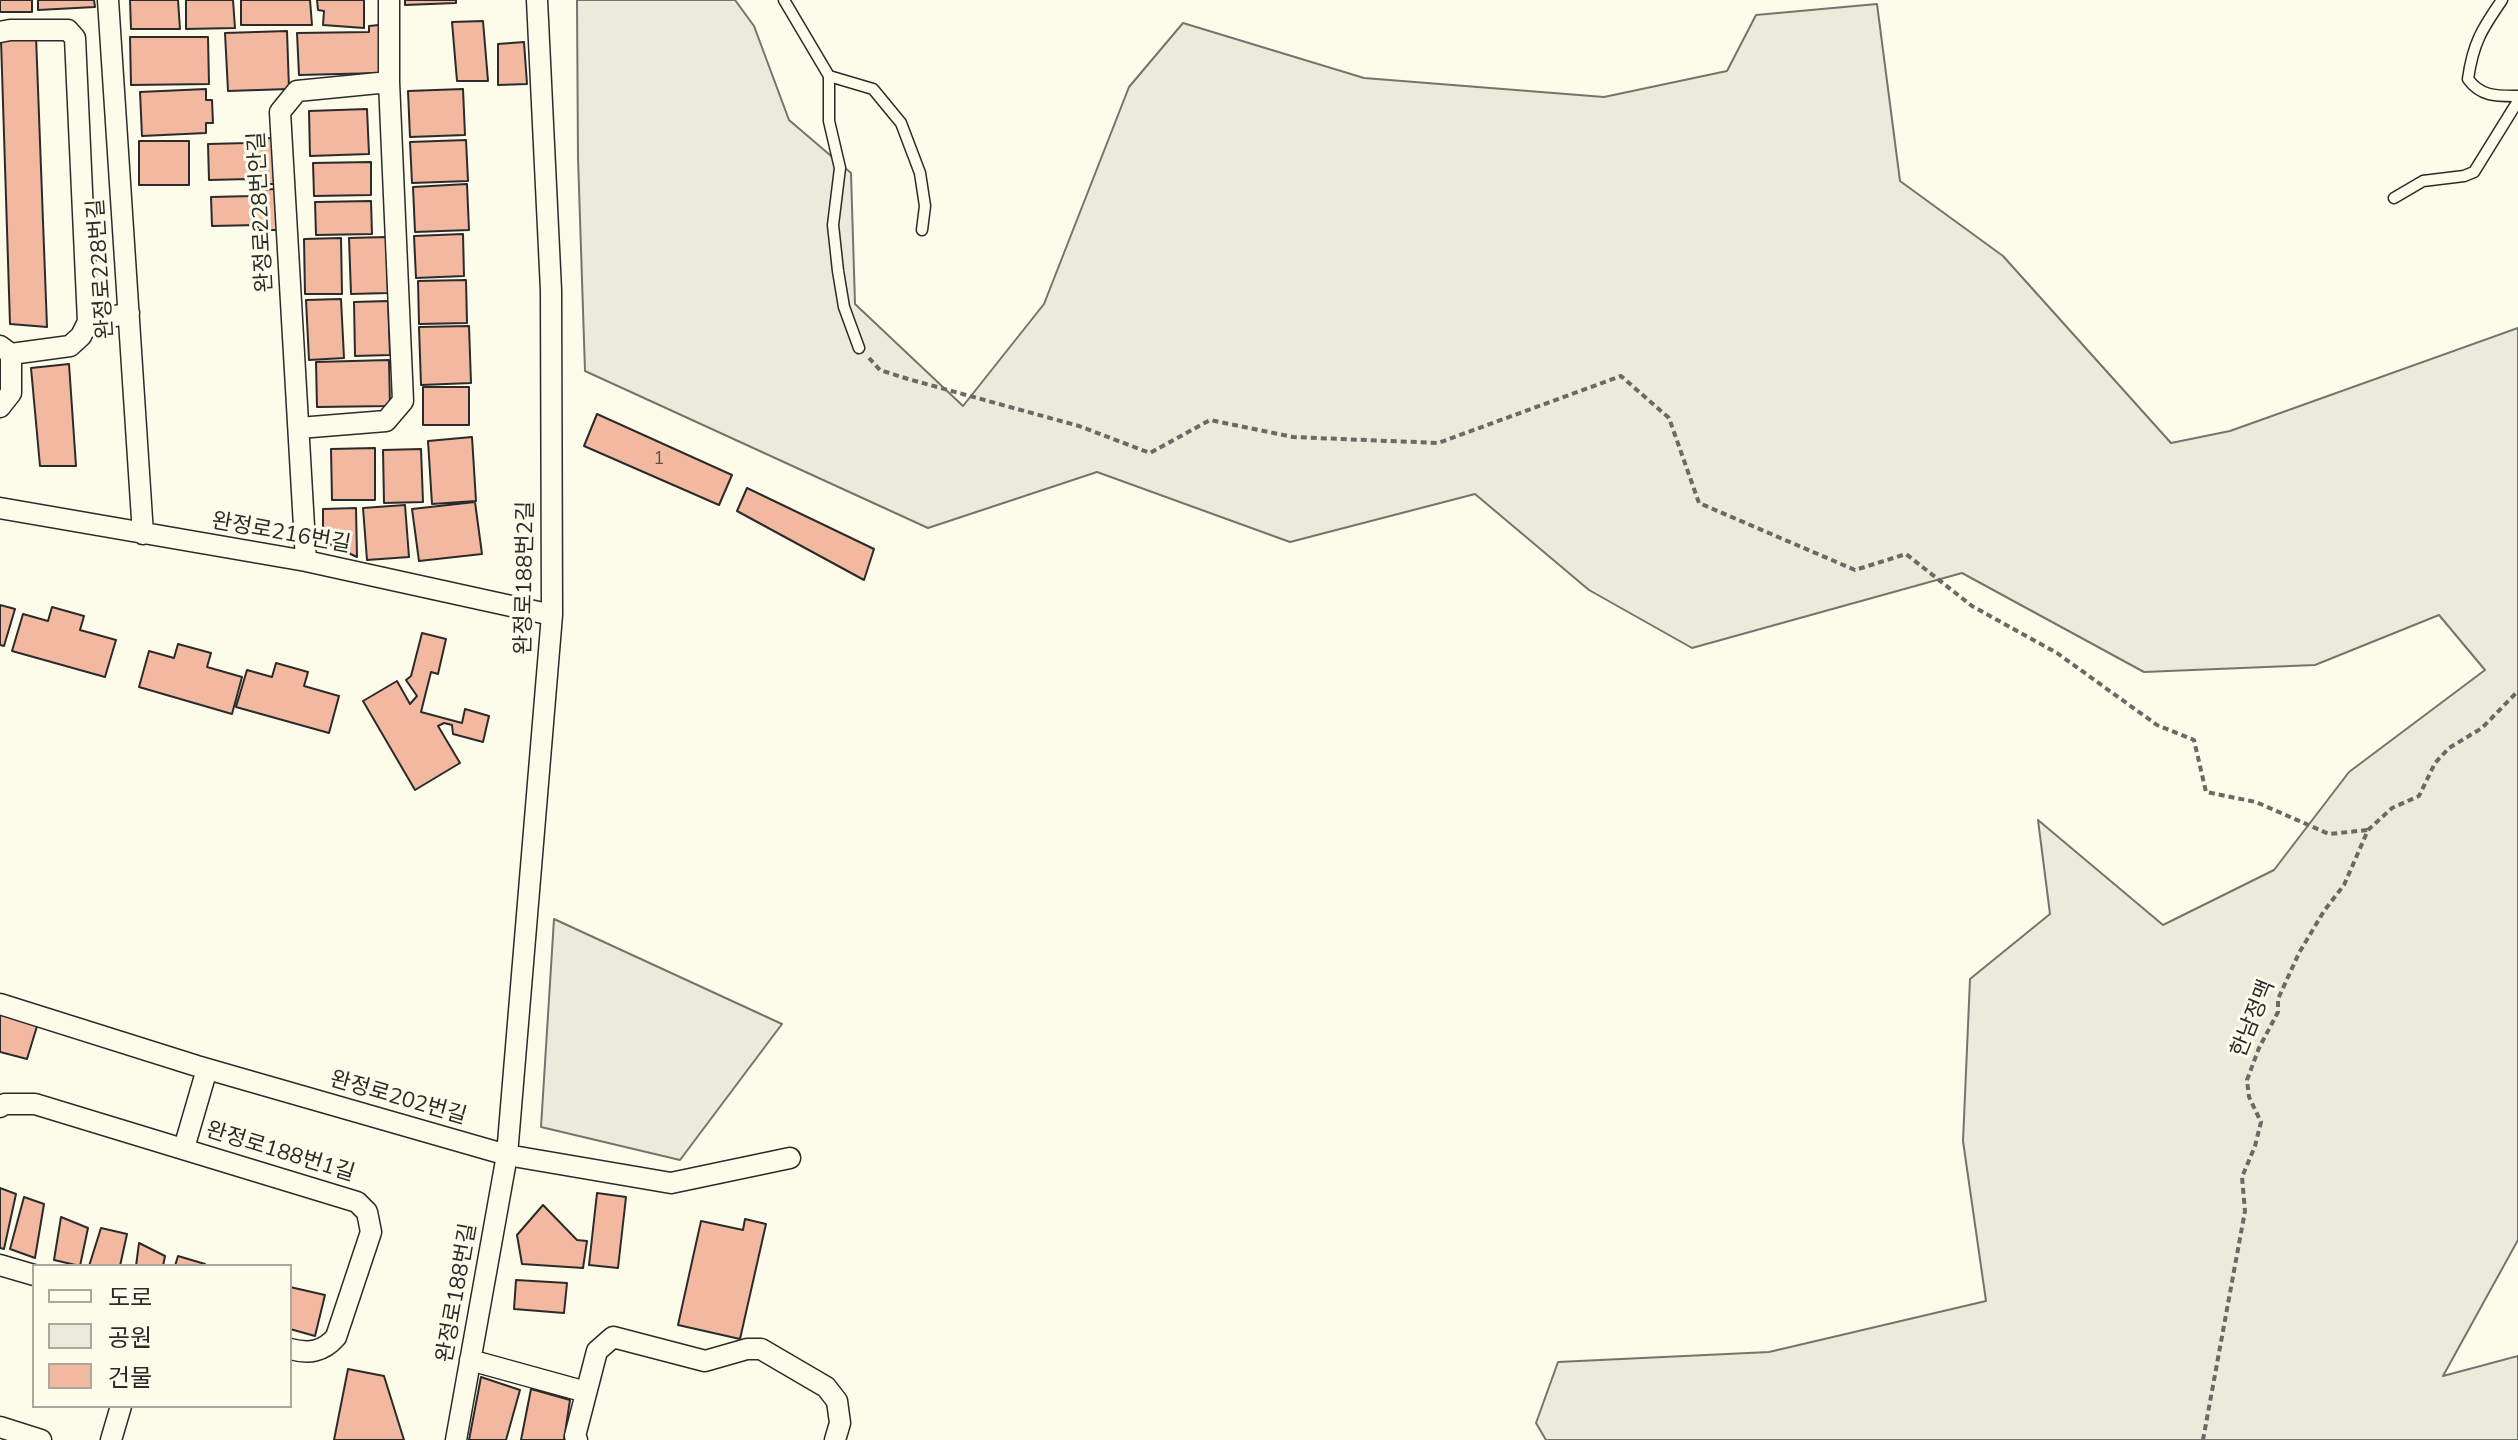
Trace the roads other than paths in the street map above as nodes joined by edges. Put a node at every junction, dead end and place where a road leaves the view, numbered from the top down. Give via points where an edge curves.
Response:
1 (108, 0) edge
2 (389, 0) edge
3 (537, 0) edge
4 (784, 0) edge
5 (2502, 0) edge
6 (0, 32) edge
7 (829, 76) junction
8 (389, 82) junction
9 (2518, 98) edge
10 (2394, 198) dead end
11 (922, 230) dead end
12 (129, 313) junction
13 (88, 322) junction
14 (859, 348) road end
15 (6, 350) edge
16 (0, 407) edge
17 (299, 428) junction
18 (0, 508) edge
19 (143, 534) junction
20 (306, 561) junction
21 (552, 615) junction
22 (0, 1004) edge
23 (207, 1069) junction
24 (0, 1107) edge
25 (184, 1148) junction
26 (507, 1155) junction
27 (790, 1158) dead end
28 (0, 1265) edge
29 (32, 1274) edge
30 (292, 1349) edge
31 (470, 1360) junction
32 (586, 1392) junction
33 (120, 1408) edge
34 (0, 1427) edge
35 (41, 1440) edge
36 (111, 1440) edge
37 (456, 1440) edge
38 (577, 1440) edge
39 (835, 1440) edge

1 - 12 street, 완정로228번길
2 - 8 street
3 - 21 street, 완정로188번2길 via 551,290
4 - 7 lane
5 - 9 lane via 2479,35 2468,79 2476,90
6 - 13 street via 68,30 75,38
7 - 11 lane via 873,89 901,123 920,173
7 - 14 lane via 829,121 840,168 833,225 838,271
8 - 17 street via 403,401 386,421
8 - 17 street, 완정로228번안길 via 297,91 280,112
9 - 10 lane via 2474,172 2423,181
12 - 13 street
12 - 19 street, 완정로228번길
13 - 15 street via 70,346
15 - 16 street via 11,393
17 - 20 street, 완정로228번안길
18 - 19 street, 완정로216번길
19 - 20 street, 완정로216번길
20 - 21 street, 완정로216번길
21 - 26 street, 완정로188번2길
22 - 23 street, 완정로202번길
23 - 25 street
23 - 26 street, 완정로202번길
24 - 25 street, 완정로188번1길 via 35,1104
25 - 30 street, 완정로188번1길 via 357,1202 367,1212 371,1232 336,1337 327,1348
26 - 27 street, 완정로202번길 via 671,1183
26 - 31 street, 완정로188번길
28 - 29 street
31 - 32 street
31 - 37 street, 완정로188번길
32 - 38 street
32 - 39 street via 597,1351 613,1337 705,1361 761,1349 826,1387 837,1401 840,1423
33 - 36 street
34 - 35 street

